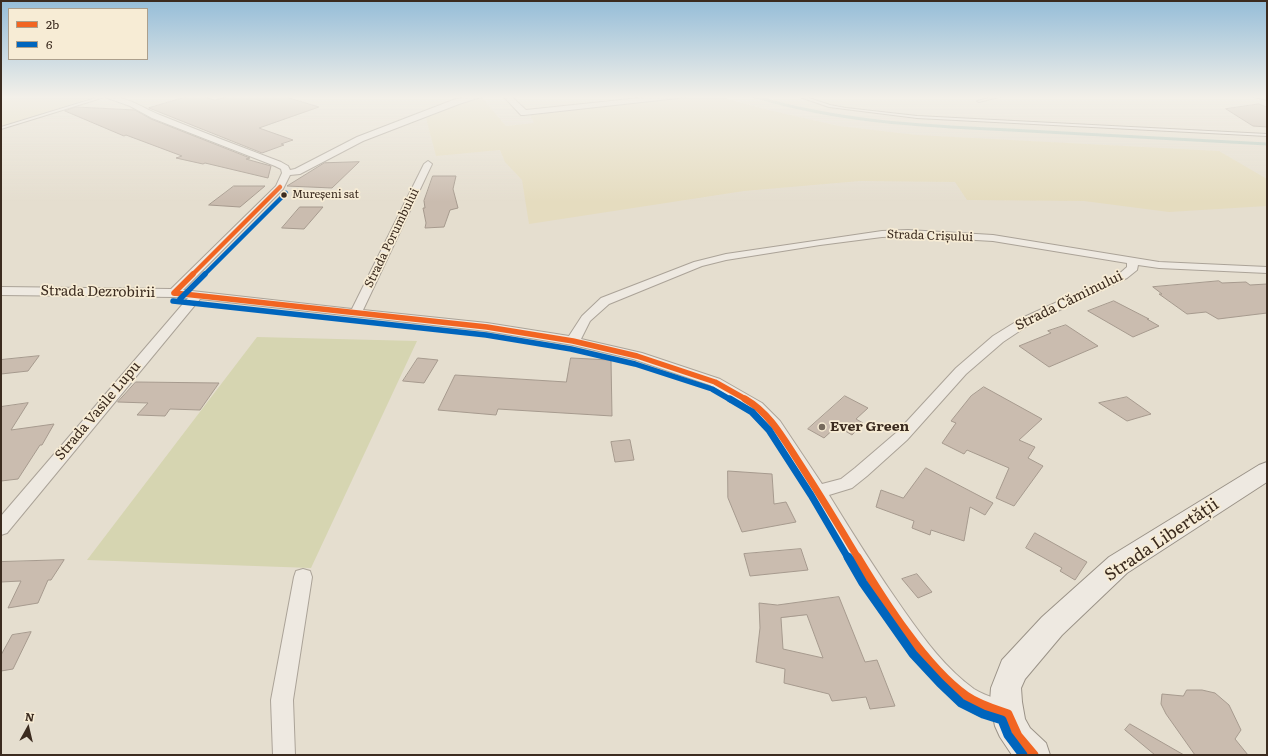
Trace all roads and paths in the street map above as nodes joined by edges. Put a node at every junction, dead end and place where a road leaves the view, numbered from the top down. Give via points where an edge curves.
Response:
1 (194, 131) edge
2 (380, 131) edge
3 (1195, 131) edge
4 (1267, 135) edge
5 (428, 164) dead end
6 (287, 173) junction
7 (1132, 261) junction
8 (1267, 270) edge
9 (1, 291) edge
10 (174, 293) junction
11 (197, 295) junction
12 (356, 312) junction
13 (573, 341) junction
14 (1267, 471) edge
15 (818, 491) junction
16 (1, 528) edge
17 (303, 577) dead end
18 (1008, 714) junction
19 (284, 755) edge
20 (1034, 755) edge

1 - 6 street via 278,164 285,168
2 - 6 street via 297,172
3 - 4 lane
5 - 12 street, Strada Porumbului
6 - 10 street via 280,187
7 - 8 street, Strada Crișului via 1159,265
7 - 13 street, Strada Crișului via 992,238 908,233 882,234 769,250 698,264 605,302 594,308
7 - 15 street, Strada Căminului via 1133,268 1123,276 1026,321 998,339 961,371 902,436 861,472 846,484
9 - 10 street, Strada Dezrobirii
10 - 11 street, Strada Dezrobirii
11 - 12 street, Strada Dezrobirii
11 - 16 street, Strada Vasile Lupu
12 - 13 street, Strada Dezrobirii
13 - 15 street, Strada Dezrobirii via 637,356 715,382 737,393 757,406 775,425
14 - 18 main road, Strada Libertății via 1118,565 1052,626 1013,670 1006,688
15 - 18 street, Strada Dezrobirii via 870,578 919,649 966,696 986,707
17 - 19 street via 282,700
18 - 20 main road via 1019,740

